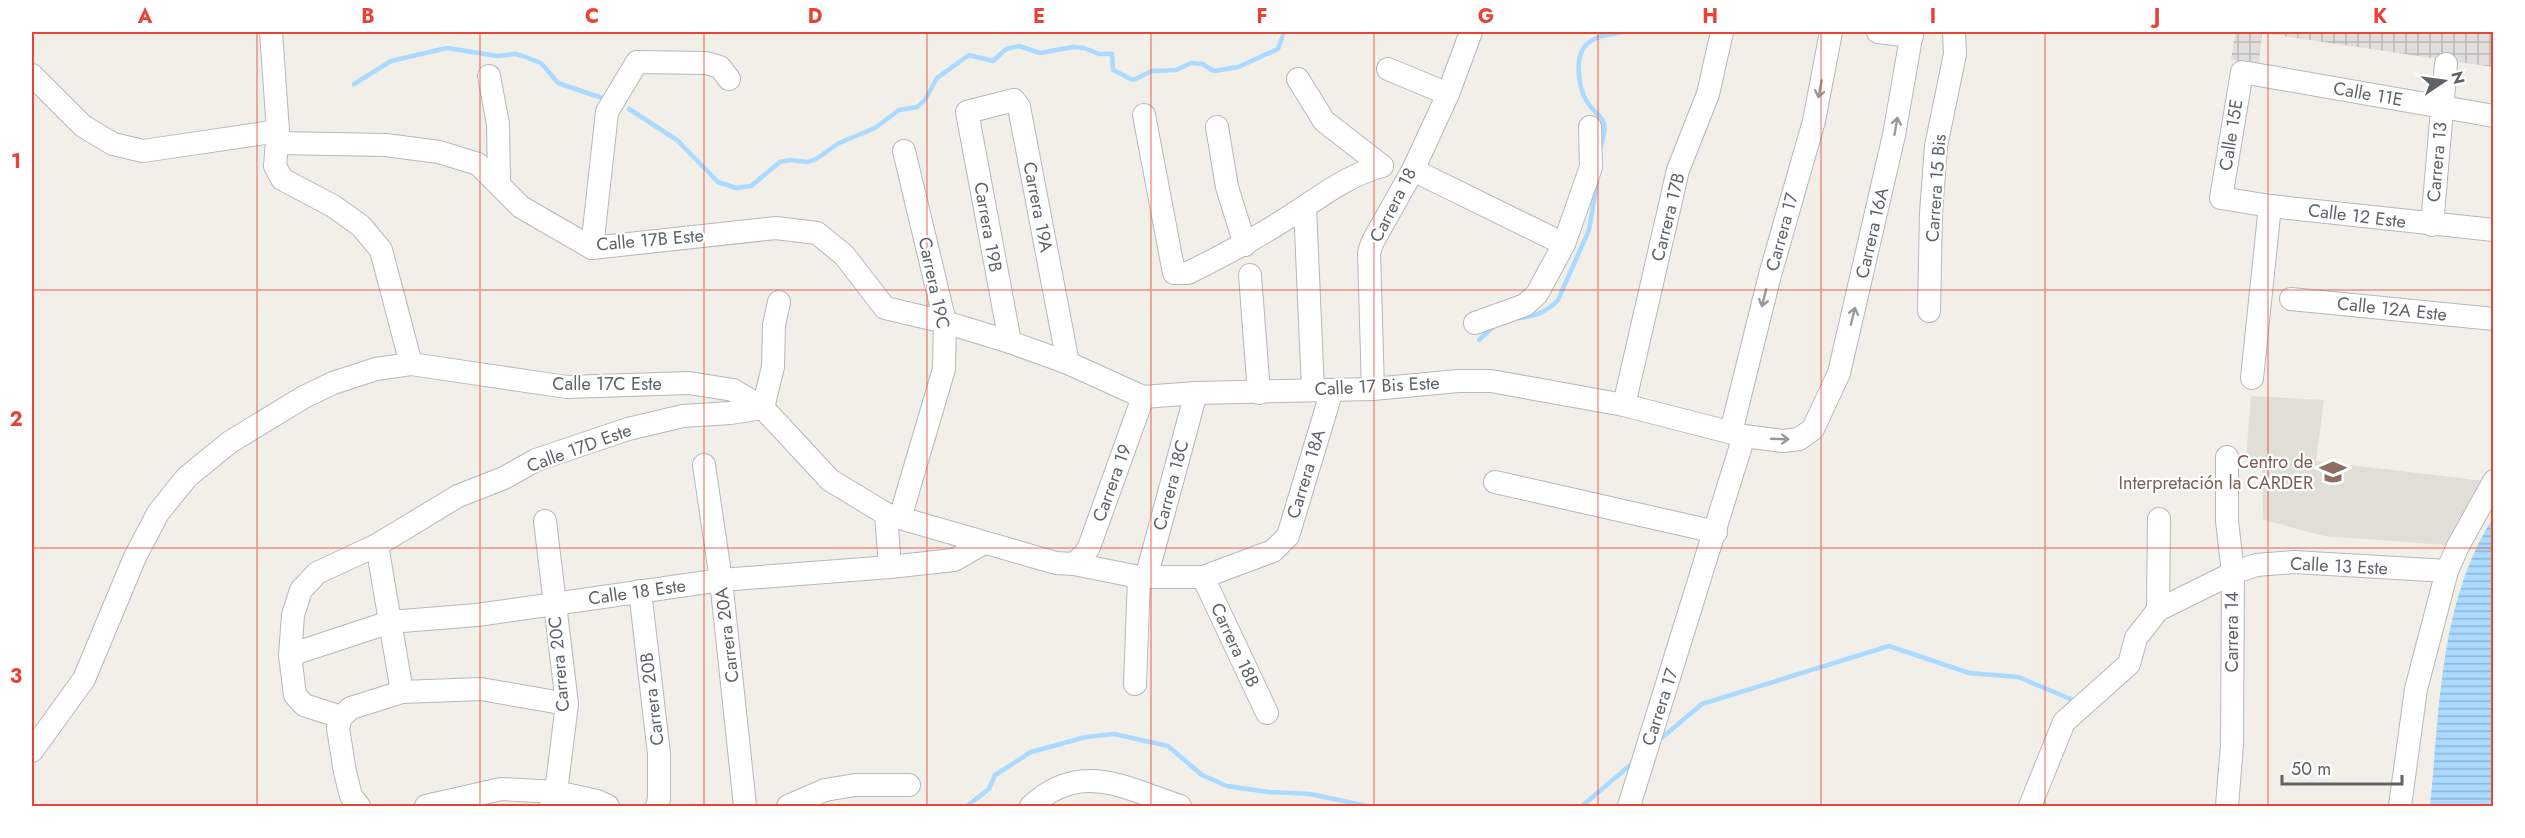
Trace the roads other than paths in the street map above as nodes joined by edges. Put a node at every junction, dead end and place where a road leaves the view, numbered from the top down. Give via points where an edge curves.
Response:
1 (271, 32) edge
2 (1471, 32) edge
3 (1722, 32) edge
4 (1831, 32) edge
5 (1878, 32) edge
6 (1954, 32) edge
7 (1912, 34) edge
8 (2446, 64) dead end
9 (1388, 69) dead end
10 (2242, 72) joint
11 (32, 75) edge
12 (489, 76) dead end
13 (729, 79) dead end
14 (1298, 79) dead end
15 (1448, 94) junction
16 (2442, 108) junction
17 (967, 112) joint
18 (1144, 115) dead end
19 (2493, 116) edge
20 (1217, 127) dead end
21 (1590, 127) dead end
22 (278, 137) junction
23 (904, 151) dead end
24 (1413, 170) junction
25 (499, 183) junction
26 (2221, 198) joint
27 (2270, 206) junction
28 (1305, 207) junction
29 (2432, 225) junction
30 (2493, 230) edge
31 (1564, 244) junction
32 (1245, 245) junction
33 (592, 248) junction
34 (1250, 275) dead end
35 (2291, 299) dead end
36 (779, 302) dead end
37 (1929, 311) dead end
38 (2493, 319) edge
39 (945, 322) junction
40 (1474, 323) dead end
41 (1010, 342) junction
42 (1068, 363) junction
43 (411, 364) junction
44 (2252, 378) dead end
45 (1372, 389) junction
46 (1323, 390) junction
47 (1196, 393) junction
48 (1259, 393) junction
49 (1143, 397) junction
50 (1624, 405) junction
51 (764, 408) junction
52 (1813, 429) joint
53 (1737, 434) junction
54 (2227, 457) dead end
55 (704, 465) dead end
56 (2493, 481) edge
57 (1495, 482) dead end
58 (893, 516) junction
59 (2159, 519) dead end
60 (545, 521) dead end
61 (1716, 532) junction
62 (984, 543) junction
63 (377, 545) junction
64 (1074, 564) junction
65 (890, 567) junction
66 (2447, 571) junction
67 (2233, 573) junction
68 (1143, 577) junction
69 (1203, 577) junction
70 (721, 580) junction
71 (640, 591) junction
72 (554, 603) junction
73 (2158, 610) junction
74 (390, 622) junction
75 (290, 655) junction
76 (1135, 684) dead end
77 (402, 692) junction
78 (567, 704) junction
79 (1267, 713) dead end
80 (341, 717) junction
81 (32, 751) edge
82 (909, 785) dead end
83 (553, 799) edge
84 (463, 801) edge
85 (359, 807) edge
86 (426, 807) edge
87 (608, 807) edge
88 (657, 807) edge
89 (745, 807) edge
90 (788, 807) edge
91 (1031, 807) edge
92 (1180, 807) edge
93 (1629, 807) edge
94 (2030, 807) edge
95 (2228, 807) edge
96 (2400, 807) edge

1 - 22 street
2 - 15 street, Carrera 18
3 - 50 street, Carrera 17B via 1708,94 1678,170
4 -> 53 street, Carrera 17 via 1814,121 1770,275
5 - 7 street
6 - 37 street, Carrera 15 Bis via 1956,54 1936,147
52 -> 7 street, Carrera 16A via 1841,362 1894,135
8 - 16 street, Carrera 13
9 - 15 street
10 - 16 street, Calle 11E
10 - 26 street, Calle 15E
11 - 22 street, Calle 17B Este via 83,126 114,144 143,151
12 - 25 street via 498,124
13 - 33 street via 720,67 706,63 637,62 606,112
14 - 28 street via 1324,121 1382,166 1364,171
15 - 24 street, Carrera 18
16 - 19 street, Calle 11E
16 - 29 street, Carrera 13
17 - 41 street, Carrera 19B
17 - 42 street, Carrera 19A via 1017,102
18 - 32 street via 1174,273 1188,273
20 - 32 street via 1227,187
21 - 31 street via 1591,167
22 - 25 street, Calle 17B Este via 439,152 478,164
22 - 43 street via 275,166 282,179 361,226 381,250
23 - 39 street, Carrera 19C
24 - 31 street
24 - 45 street, Carrera 18 via 1370,253
25 - 33 street, Calle 17B Este via 521,207
26 - 27 street, Calle 12 Este
27 - 29 street, Calle 12 Este
27 - 44 street
28 - 32 street
28 - 46 street, Carrera 18A
29 - 30 street, Calle 12 Este
31 - 40 street via 1537,294 1525,305
33 - 39 street, Calle 17B Este via 776,228 817,233 844,255 885,308
34 - 48 street
35 - 38 street, Calle 12A Este
36 - 51 street via 773,368
39 - 41 street, Calle 17 Bis Este
39 - 58 street, Carrera 19C via 944,369
41 - 42 street, Calle 17 Bis Este
42 - 49 street, Calle 17 Bis Este
43 - 51 street, Calle 17C Este via 567,387 689,383 733,390
43 - 81 street via 357,374 333,383 230,442 187,477 158,513 135,557 84,679
45 - 46 street, Calle 17 Bis Este
45 - 50 street, Calle 17 Bis Este via 1491,381
46 - 48 street, Calle 17 Bis Este
46 - 69 street, Carrera 18A via 1288,536 1273,551
47 - 48 street, Calle 17 Bis Este
47 - 49 street, Calle 17 Bis Este
47 - 68 street, Carrera 18C
49 - 64 street, Carrera 19 via 1089,547
50 - 53 street, Calle 17 Bis Este
51 - 58 street via 830,480
51 - 63 street, Calle 17D Este via 683,416 628,429 536,460 458,496
53 -> 52 street, Calle 17 Bis Este via 1783,441 1799,439
53 - 61 street, Carrera 17
54 - 67 street, Carrera 14 via 2227,520
55 - 70 street, Carrera 20A
56 - 66 street
57 - 61 street
58 - 62 street
58 - 65 street, Carrera 19C
59 - 73 street
60 - 72 street, Carrera 20C
61 - 93 street, Carrera 17
62 - 64 street via 1056,563
62 - 65 street, Calle 18 Este via 954,560
63 - 74 street
63 - 75 street, Calle 17D Este via 317,573 301,590 293,615
64 - 68 street
65 - 70 street, Calle 18 Este
66 - 67 street, Calle 13 Este via 2294,562
66 - 96 street via 2416,689
67 - 73 street, Calle 13 Este
67 - 95 street, Carrera 14
68 - 69 street
68 - 76 street, Carrera 18C
69 - 79 street, Carrera 18B
70 - 71 street, Calle 18 Este
70 - 89 street, Carrera 20A
71 - 72 street, Calle 18 Este
71 - 88 street, Carrera 20B via 659,754
72 - 74 street, Calle 18 Este via 477,615
72 - 78 street, Carrera 20C
73 - 94 street via 2136,638 2129,664 2064,722
74 - 75 street, Calle 18 Este
74 - 77 street
75 - 80 street, Calle 17D Este via 295,695 304,705
77 - 78 street via 481,689
77 - 80 street via 351,708
78 - 83 street, Carrera 20C
80 - 85 street via 338,728 345,772 351,796
82 - 90 street via 855,785 825,790
83 - 84 street via 501,789
83 - 87 street via 597,801
84 - 86 street
91 - 92 street via 1055,789 1079,780 1097,779

